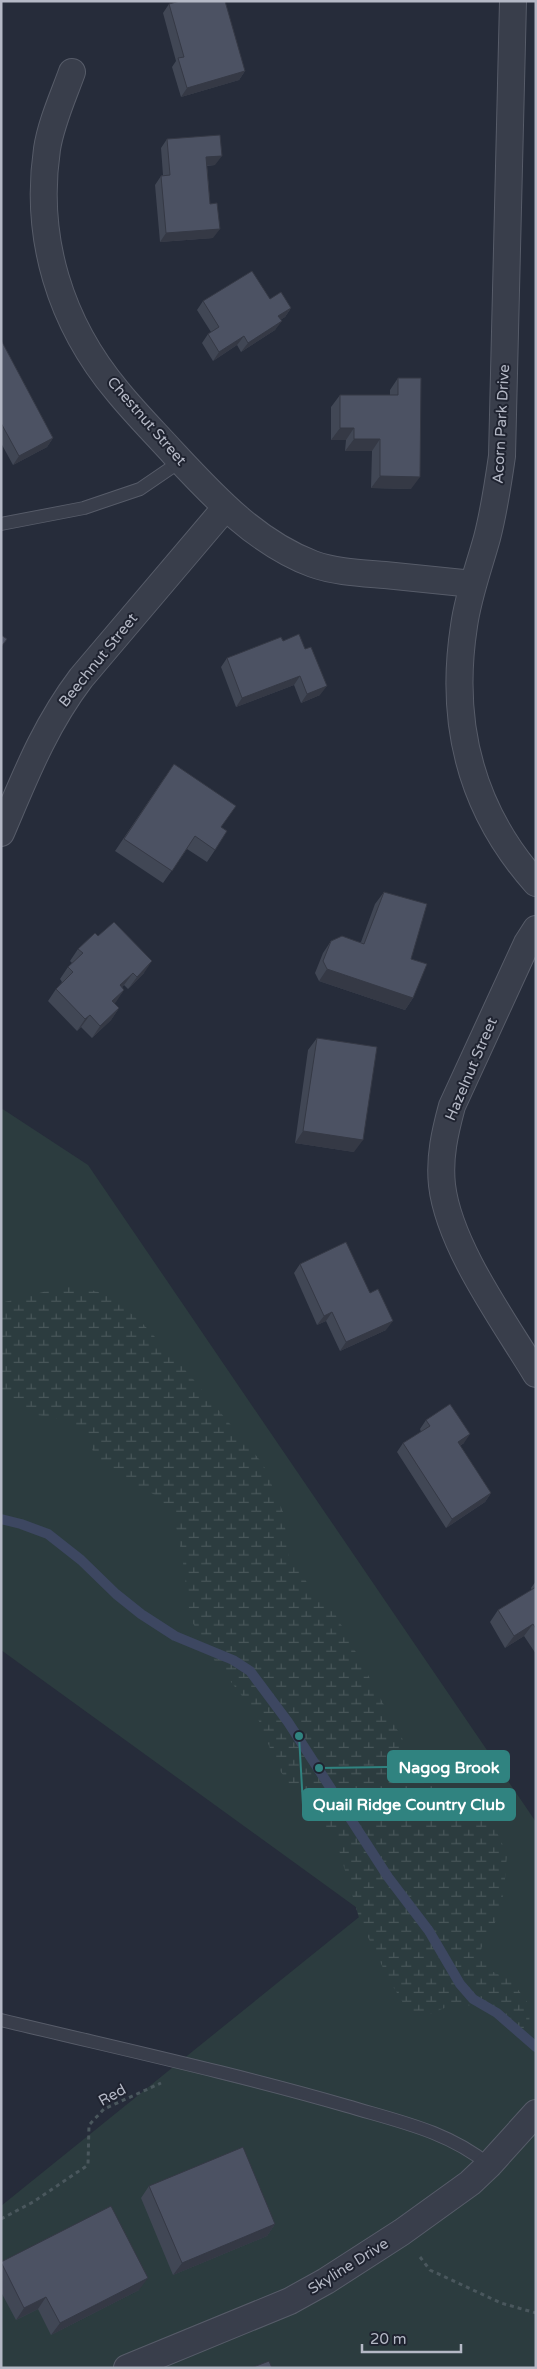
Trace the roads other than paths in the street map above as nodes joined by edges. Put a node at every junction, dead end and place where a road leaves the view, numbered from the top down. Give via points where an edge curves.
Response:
1 (513, 1) edge
2 (72, 72) dead end
3 (181, 461) junction
4 (226, 507) junction
5 (1, 524) edge
6 (473, 584) junction
7 (1, 833) edge
8 (536, 883) edge
9 (536, 929) edge
10 (536, 1374) edge
11 (1, 2020) edge
12 (536, 2113) edge
13 (489, 2165) junction
14 (127, 2368) edge

1 - 6 street, Acorn Park Drive via 502,456 497,494
2 - 3 street, Chestnut Street via 47,147 44,181 45,227 57,284 75,327 117,391
3 - 4 street, Chestnut Street
3 - 5 lane via 140,489 84,508
4 - 6 street, Chestnut Street via 256,533 284,551 314,564 347,572
4 - 7 street, Beechnut Street via 62,703 47,728
6 - 8 street, Acorn Park Drive via 460,666 464,744 484,808 516,860
9 - 10 street, Hazelnut Street via 452,1106 441,1157 442,1185 460,1242
11 - 13 lane via 284,2088 433,2132 472,2151
12 - 13 street, Skyline Drive
13 - 14 street, Skyline Drive via 443,2204 290,2301

